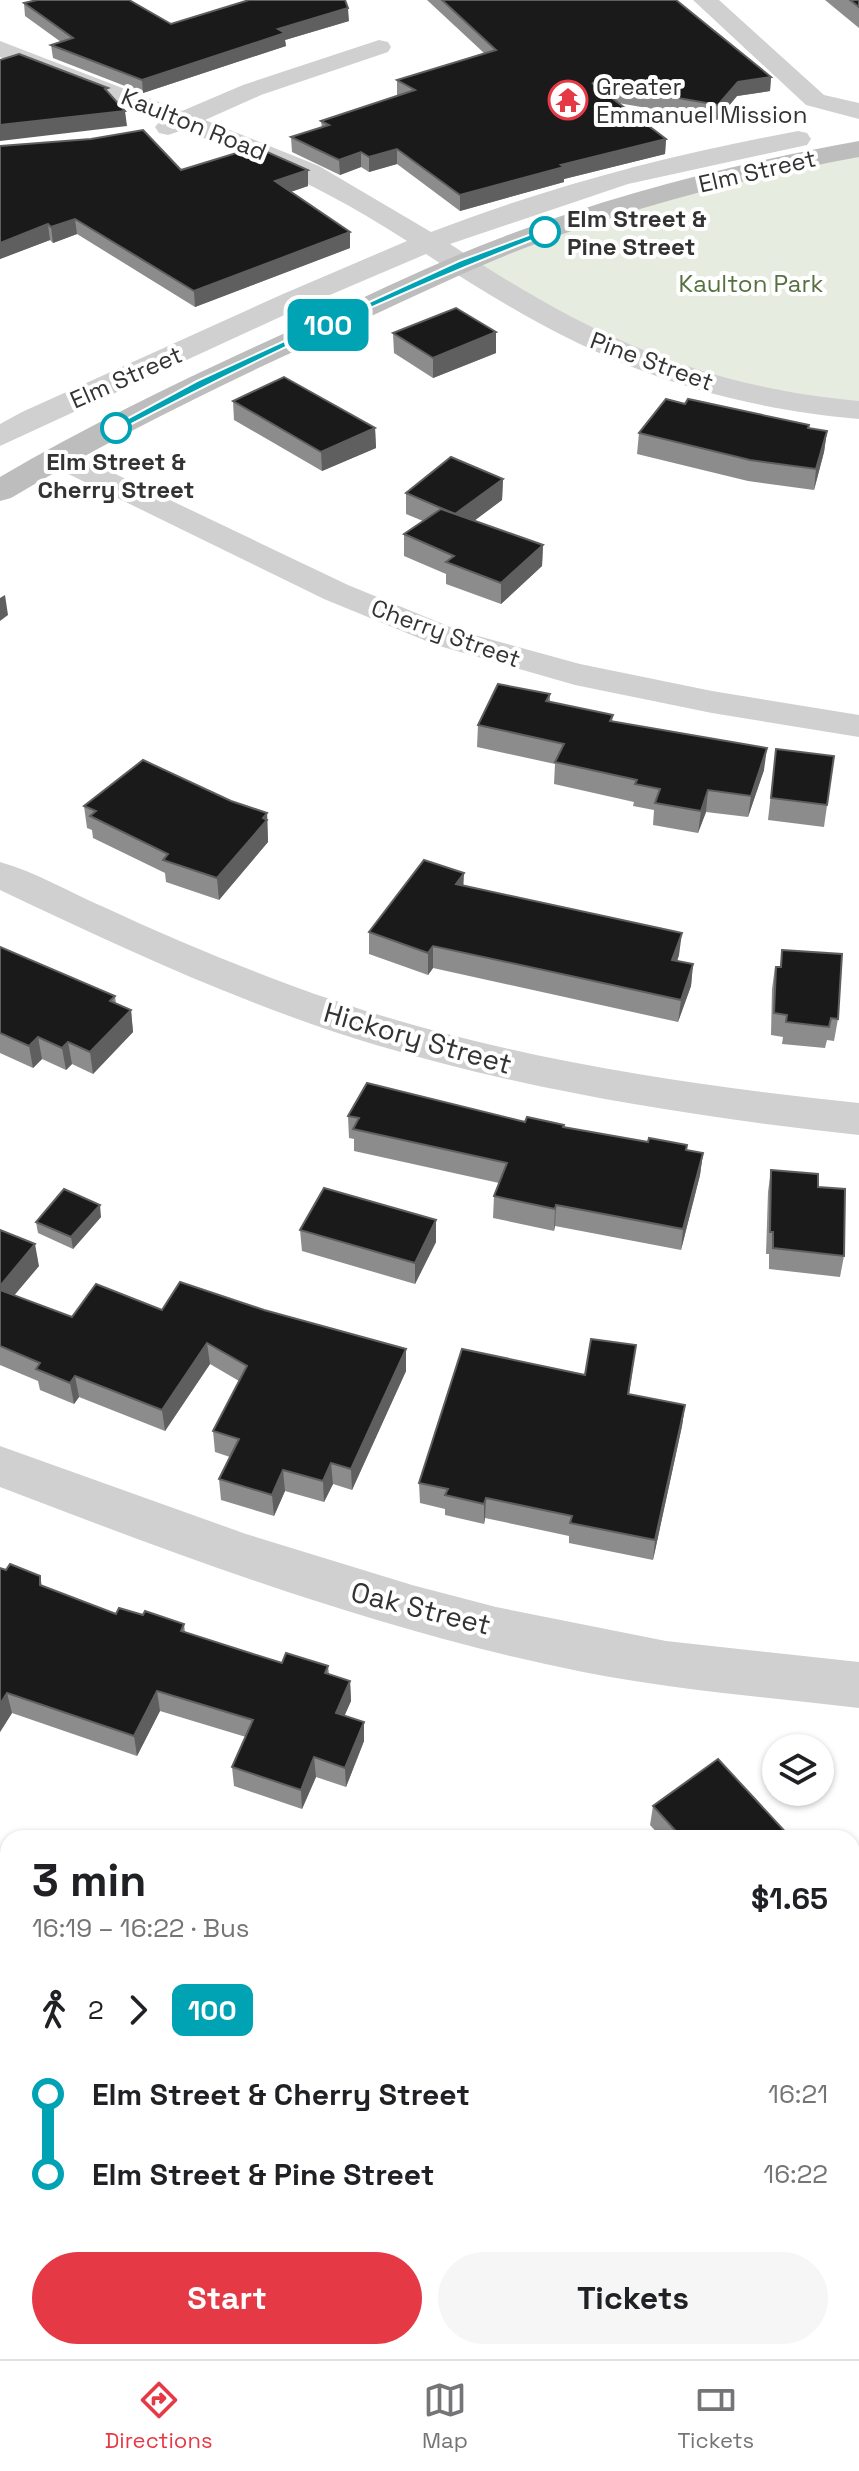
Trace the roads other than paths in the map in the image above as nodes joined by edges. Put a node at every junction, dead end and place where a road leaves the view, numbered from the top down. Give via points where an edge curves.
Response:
1 (705, 0) edge
2 (379, 47) dead end
3 (0, 48) edge
4 (815, 100) junction
5 (859, 111) edge
6 (184, 121) junction
7 (142, 135) edge
8 (859, 149) edge
9 (792, 151) junction
10 (430, 242) junction
11 (463, 263) junction
12 (77, 400) junction
13 (859, 410) edge
14 (116, 428) junction
15 (0, 437) edge
16 (61, 458) junction
17 (0, 491) edge
18 (859, 726) edge
19 (0, 875) edge
20 (859, 1119) edge
21 (0, 1466) edge
22 (859, 1685) edge

1 - 4 street
2 - 6 street via 252,90
3 - 6 street, Kaulton Road
4 - 5 street
4 - 9 street via 806,130
6 - 7 street
6 - 10 street, Kaulton Road via 322,178
8 - 9 street, Elm Street
9 - 10 street, Elm Street via 677,162
9 - 11 street, Elm Street
10 - 11 street, Kaulton Road
10 - 12 street, Elm Street
11 - 13 street, Pine Street via 544,316 630,358 749,393
11 - 14 street, Elm Street via 201,383
12 - 14 street
12 - 15 street, Elm Street
14 - 16 street, Elm Street
16 - 17 street, Elm Street
16 - 18 street, Cherry Street via 336,592 462,643 575,674
19 - 20 street, Hickory Street via 252,987 444,1050 672,1098
21 - 22 street, Oak Street via 161,1528 325,1582 532,1637 667,1664

